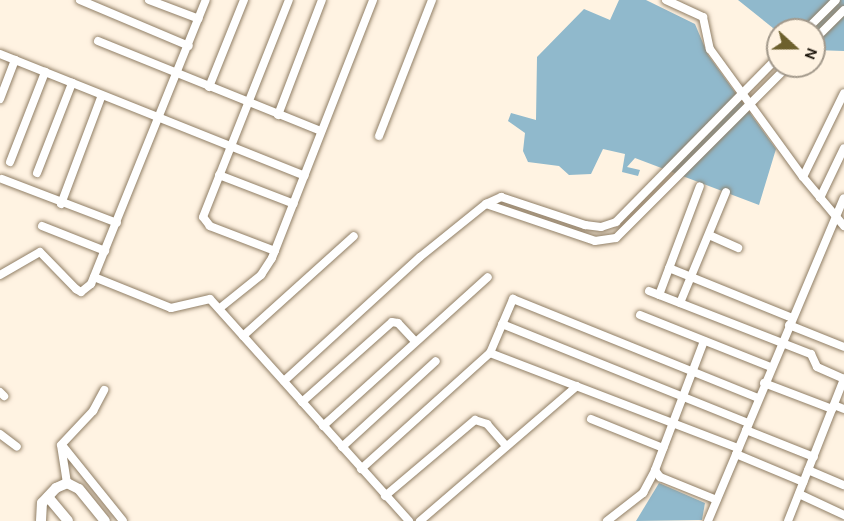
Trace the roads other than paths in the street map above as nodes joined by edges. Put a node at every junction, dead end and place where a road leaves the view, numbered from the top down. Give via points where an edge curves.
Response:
1 (80, 0) edge
2 (149, 0) edge
3 (205, 0) edge
4 (244, 0) edge
5 (289, 0) edge
6 (322, 0) edge
7 (373, 0) edge
8 (432, 0) edge
9 (666, 0) edge
10 (836, 0) edge
11 (844, 10) edge
12 (818, 18) edge
13 (199, 19) junction
14 (826, 28) edge
15 (98, 41) dead end
16 (189, 46) junction
17 (0, 54) edge
18 (15, 60) junction
19 (766, 69) edge
20 (45, 72) junction
21 (177, 74) junction
22 (776, 78) edge
23 (72, 83) junction
24 (208, 87) junction
25 (742, 92) junction
26 (844, 93) edge
27 (102, 94) junction
28 (0, 99) edge
29 (750, 103) junction
30 (251, 104) junction
31 (278, 115) junction
32 (160, 118) junction
33 (321, 131) junction
34 (379, 136) dead end
35 (231, 147) junction
36 (844, 148) edge
37 (10, 162) dead end
38 (37, 173) dead end
39 (219, 176) junction
40 (304, 176) junction
41 (803, 177) junction
42 (2, 179) dead end
43 (700, 186) dead end
44 (726, 192) dead end
45 (820, 198) junction
46 (844, 198) edge
47 (61, 204) junction
48 (294, 204) junction
49 (486, 204) junction
50 (835, 215) junction
51 (117, 223) junction
52 (42, 226) dead end
53 (844, 226) edge
54 (709, 235) junction
55 (354, 236) dead end
56 (738, 248) dead end
57 (105, 250) junction
58 (275, 251) junction
59 (669, 268) junction
60 (0, 275) edge
61 (94, 277) junction
62 (488, 277) dead end
63 (691, 277) junction
64 (649, 291) dead end
65 (659, 295) junction
66 (680, 303) junction
67 (220, 308) junction
68 (640, 315) dead end
69 (790, 321) junction
70 (502, 324) junction
71 (243, 336) junction
72 (415, 341) junction
73 (704, 341) junction
74 (781, 343) junction
75 (844, 347) edge
76 (490, 353) junction
77 (436, 361) dead end
78 (771, 367) junction
79 (692, 372) junction
80 (844, 379) edge
81 (284, 381) junction
82 (764, 383) junction
83 (577, 386) junction
84 (104, 390) dead end
85 (682, 396) junction
86 (758, 398) junction
87 (302, 402) junction
88 (833, 407) junction
89 (844, 409) edge
90 (591, 419) dead end
91 (673, 421) junction
92 (323, 426) junction
93 (747, 426) junction
94 (0, 434) edge
95 (61, 445) junction
96 (506, 446) junction
97 (17, 447) dead end
98 (342, 447) junction
99 (663, 448) junction
100 (737, 451) junction
101 (814, 457) junction
102 (361, 469) junction
103 (655, 470) junction
104 (808, 470) junction
105 (803, 482) junction
106 (67, 483) junction
107 (844, 485) edge
108 (799, 494) junction
109 (386, 496) junction
110 (48, 497) junction
111 (717, 500) junction
112 (844, 515) edge
113 (41, 521) edge
114 (68, 521) edge
115 (105, 521) edge
116 (123, 521) edge
117 (409, 521) edge
118 (420, 521) edge
119 (607, 521) edge
120 (708, 521) edge
121 (788, 521) edge

1 - 16 street
2 - 13 street
3 - 13 street
4 - 24 street
5 - 30 street
6 - 31 street
7 - 33 street
8 - 34 street
9 - 25 street via 703,17 710,49
10 - 12 street
11 - 14 street
13 - 16 street
15 - 21 street
16 - 21 street
17 - 18 street
18 - 20 street
18 - 28 street
19 - 25 street
20 - 23 street
20 - 37 street
21 - 24 street
21 - 32 street
22 - 29 street
23 - 27 street
23 - 38 street
24 - 30 street
25 - 29 street
25 - 49 street via 609,226 585,225 501,197
26 - 41 street
27 - 32 street
27 - 47 street
29 - 41 street
29 - 49 street via 616,238 595,241
30 - 31 street
30 - 35 street
31 - 33 street
32 - 35 street
32 - 51 street
33 - 40 street
35 - 39 street
35 - 40 street
36 - 45 street
39 - 48 street
39 - 58 street via 204,221
40 - 48 street
41 - 45 street
42 - 47 street
43 - 59 street
44 - 54 street
45 - 50 street
46 - 50 street
47 - 51 street
48 - 58 street
49 - 81 street via 420,257
50 - 53 street
50 - 69 street
51 - 57 street
52 - 57 street
54 - 56 street
54 - 63 street
55 - 71 street
57 - 61 street
58 - 67 street via 261,275
59 - 63 street
59 - 65 street
60 - 61 street via 40,252 79,291 87,288
61 - 67 street via 171,308 206,298
62 - 72 street
63 - 66 street
63 - 69 street
64 - 65 street
65 - 66 street
66 - 74 street
67 - 71 street
68 - 73 street
69 - 74 street
69 - 75 street
70 - 76 street
70 - 79 street via 509,302 516,300
70 - 85 street
71 - 81 street
72 - 87 street via 398,323 392,322
72 - 92 street
73 - 78 street
73 - 79 street
74 - 78 street
74 - 80 street via 811,354 817,367
76 - 83 street
76 - 102 street
77 - 98 street
78 - 82 street
79 - 85 street
79 - 86 street
80 - 88 street
81 - 87 street
82 - 86 street
82 - 88 street
83 - 91 street
83 - 96 street
84 - 95 street via 93,411
85 - 91 street
85 - 93 street
86 - 93 street
87 - 92 street
88 - 89 street
88 - 101 street
90 - 99 street
91 - 99 street
91 - 100 street
92 - 98 street
93 - 100 street
93 - 101 street
94 - 97 street
95 - 106 street
95 - 116 street
96 - 109 street via 487,424 475,420
96 - 118 street
98 - 102 street
99 - 103 street
100 - 105 street
100 - 111 street
101 - 104 street
102 - 109 street
103 - 111 street via 660,477
103 - 119 street via 643,493
104 - 105 street
104 - 107 street
105 - 108 street
106 - 110 street
106 - 115 street via 79,489
108 - 112 street
108 - 121 street
109 - 117 street
110 - 113 street via 42,503
110 - 114 street
111 - 120 street

